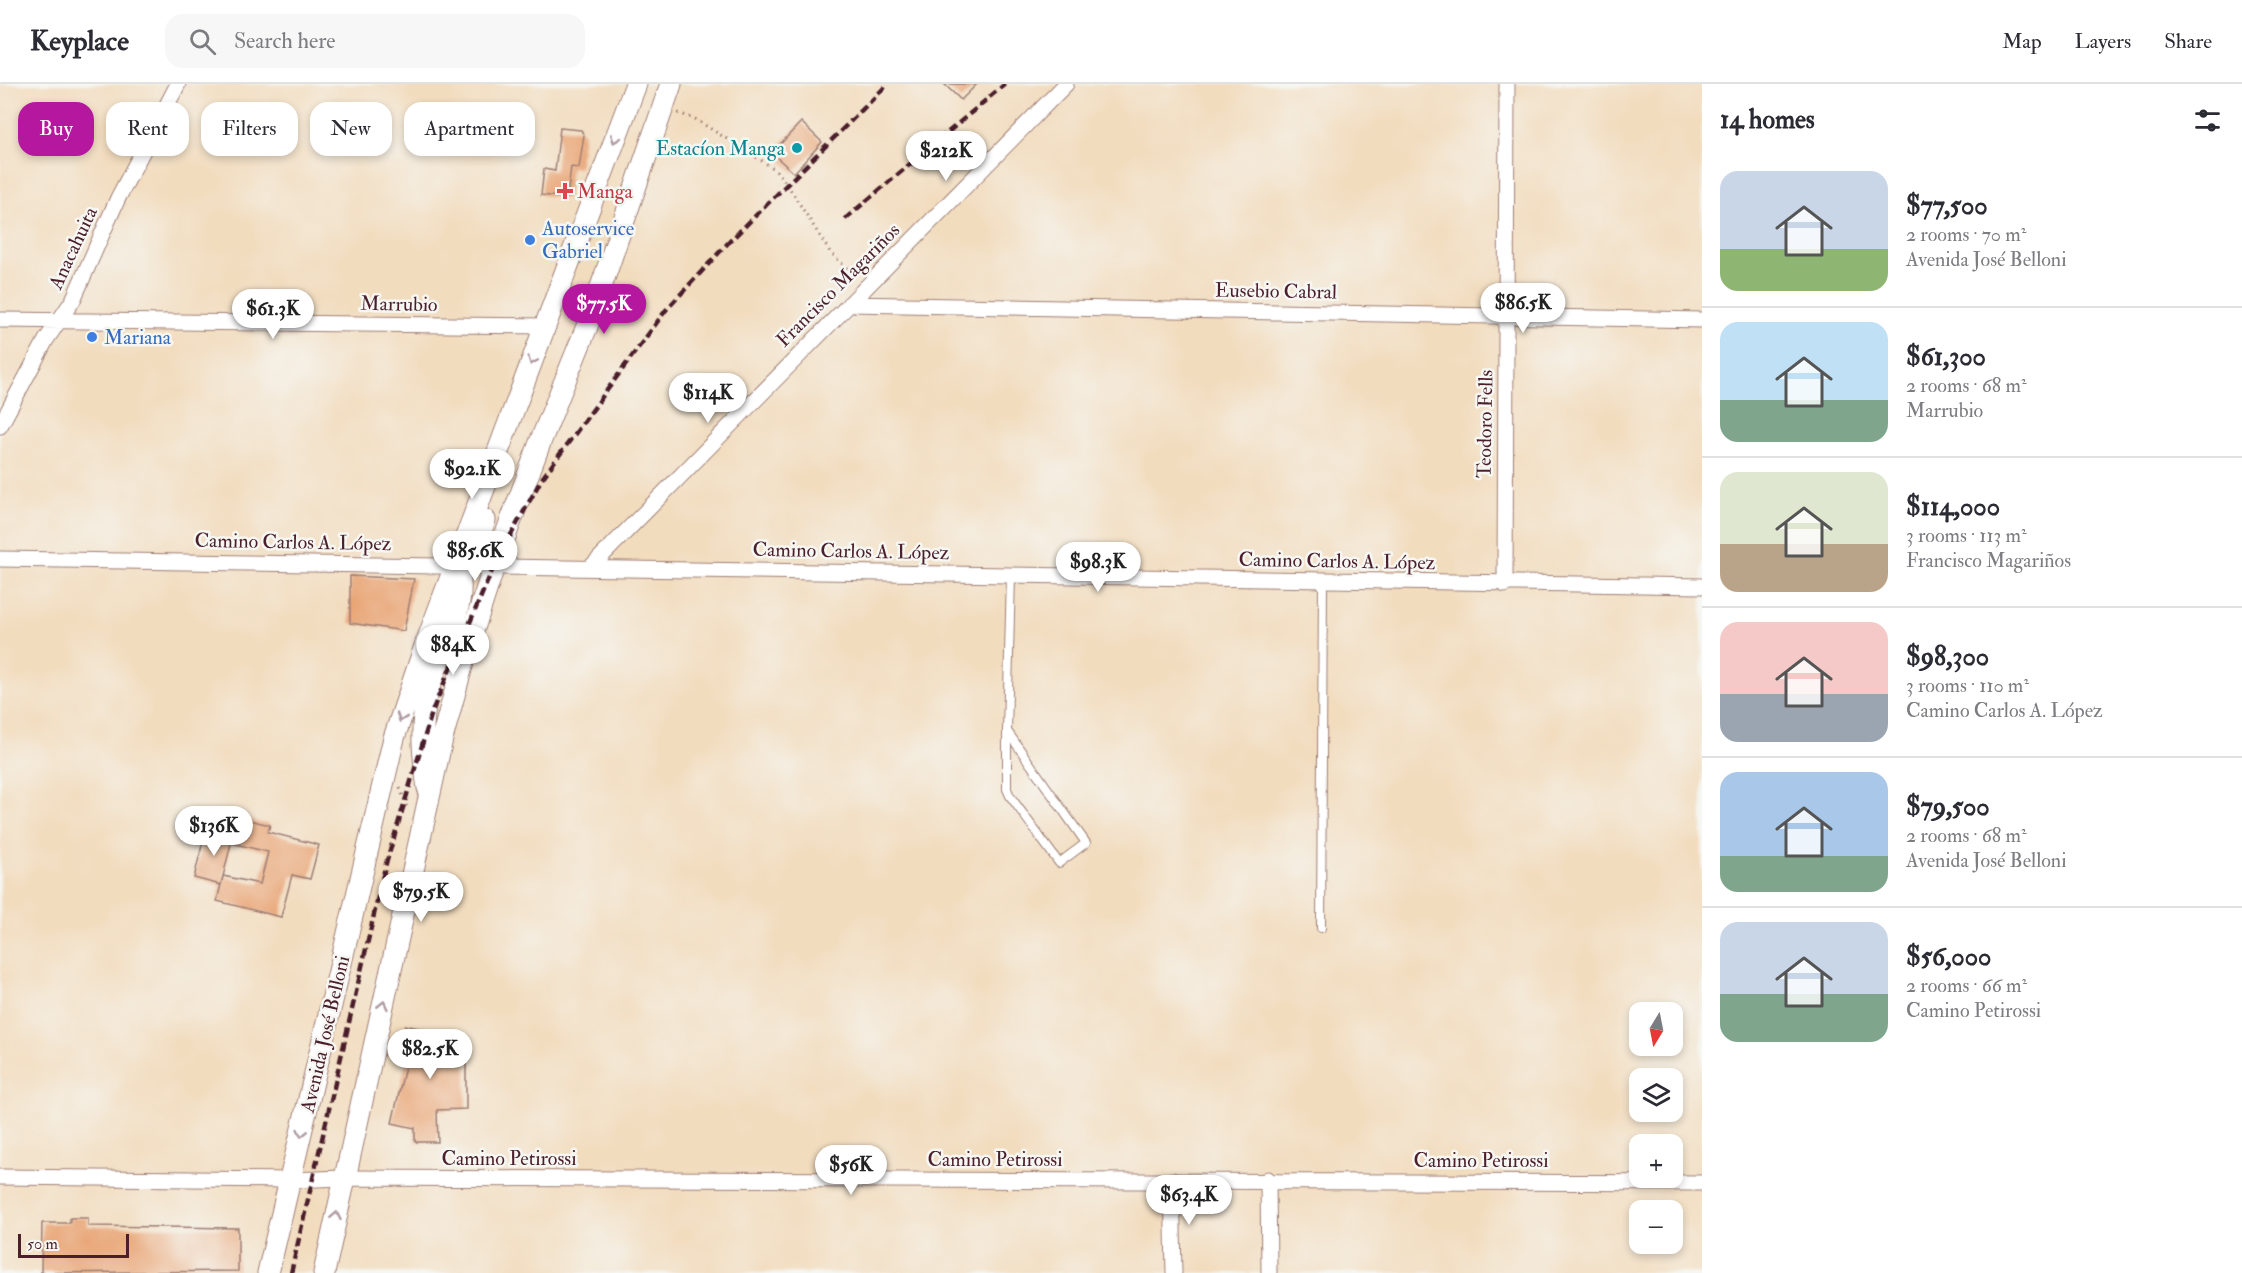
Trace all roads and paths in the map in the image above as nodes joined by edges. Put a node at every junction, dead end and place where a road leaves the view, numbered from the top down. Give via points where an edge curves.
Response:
1 (178, 84) edge
2 (636, 84) edge
3 (1066, 84) edge
4 (1507, 84) edge
5 (666, 85) edge
6 (695, 119) dead end
7 (866, 286) junction
8 (849, 304) junction
9 (1507, 316) junction
10 (0, 320) edge
11 (1702, 320) edge
12 (59, 321) junction
13 (546, 326) junction
14 (512, 412) junction
15 (0, 426) edge
16 (0, 559) edge
17 (457, 565) junction
18 (494, 566) junction
19 (591, 567) junction
20 (1011, 575) junction
21 (1323, 581) junction
22 (1505, 585) junction
23 (1702, 586) edge
24 (1007, 731) junction
25 (430, 799) junction
26 (1321, 928) dead end
27 (0, 1177) edge
28 (343, 1178) junction
29 (1268, 1179) junction
30 (291, 1180) junction
31 (1172, 1180) junction
32 (1702, 1182) edge
33 (268, 1273) edge
34 (324, 1273) edge
35 (1174, 1273) edge
36 (1269, 1273) edge

1 - 12 street, Anacahuita via 118,198 73,300
2 -> 13 main road, Avenida José Belloni
3 - 7 street, Francisco Magariños
4 - 9 street, Teodoro Fells
5 - 18 main road via 590,319
6 - 7 path via 775,169 830,252
7 - 8 street, Francisco Magariños
8 - 9 street, Eusebio Cabral
8 - 19 street, Francisco Magariños
9 - 11 street, Eusebio Cabral
9 - 22 street, Teodoro Fells
10 - 12 street, Marrubio
12 - 13 street, Marrubio
12 - 15 street, Anacahuita
13 -> 14 main road, Avenida José Belloni
14 - 17 main road, Avenida José Belloni
14 - 18 main road via 516,435 513,447 478,539 479,549
16 - 17 street, Camino Carlos A. López
17 - 18 street, Camino Carlos A. López
17 - 25 main road via 462,585 460,603 423,716 421,747
17 -> 30 main road, Avenida José Belloni via 394,738
18 - 19 street, Camino Carlos A. López
18 - 25 main road via 464,659
19 - 20 street, Camino Carlos A. López
20 - 21 street, Camino Carlos A. López
20 - 24 lane
21 - 22 street, Camino Carlos A. López
21 - 26 lane
22 - 23 street, Camino Carlos A. López
24 - 24 lane via 1086,843 1059,862 1007,789
28 -> 25 main road
27 - 30 street, Camino Petirossi
28 - 30 street, Camino Petirossi
28 - 31 street, Camino Petirossi
34 -> 28 main road
29 - 31 street, Camino Petirossi
29 - 32 street, Camino Petirossi
29 - 36 street
30 - 33 main road, Avenida José Belloni
31 - 35 street

